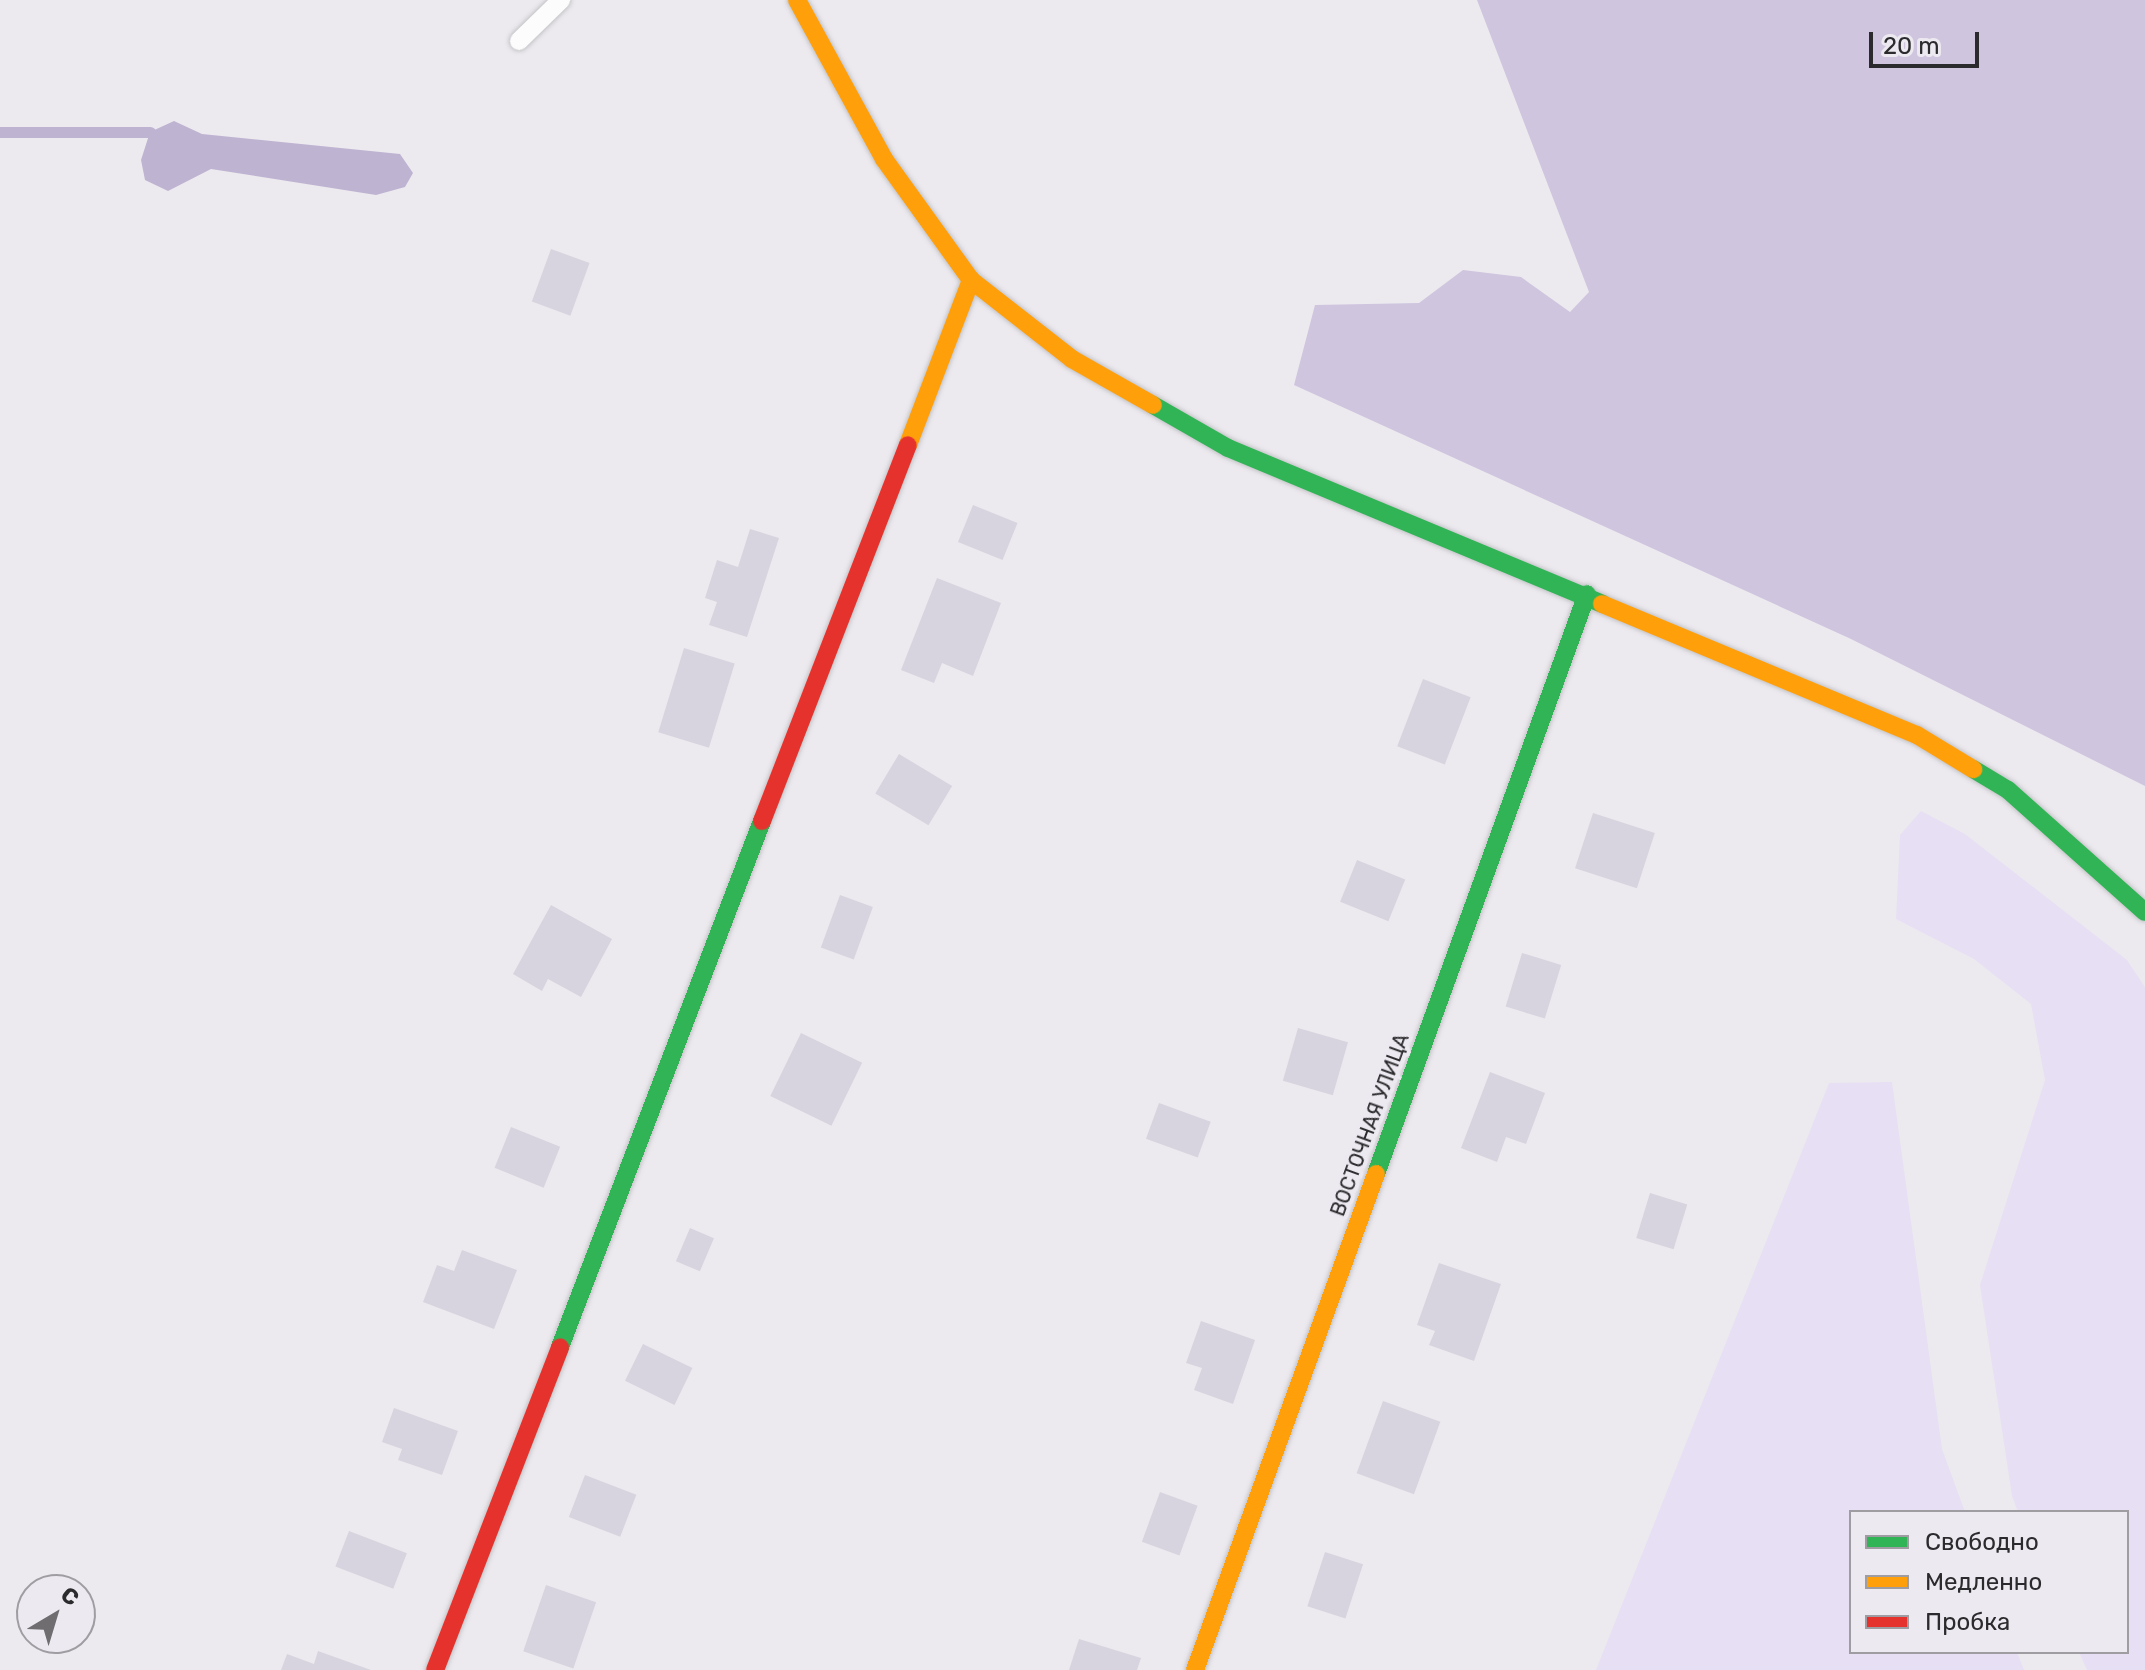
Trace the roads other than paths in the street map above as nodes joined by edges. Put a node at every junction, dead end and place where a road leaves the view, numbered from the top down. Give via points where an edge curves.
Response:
1 (561, 0) edge
2 (797, 0) edge
3 (519, 41) dead end
4 (971, 280) junction
5 (1587, 594) junction
6 (2145, 912) edge
7 (435, 1670) edge
8 (1195, 1670) edge

1 - 3 lane
2 - 4 street via 884,159
4 - 5 street via 1072,359 1228,448
4 - 7 street
5 - 6 street via 1917,735 2029,806
5 - 8 street, ВОСТОЧНАЯ УЛИЦА

